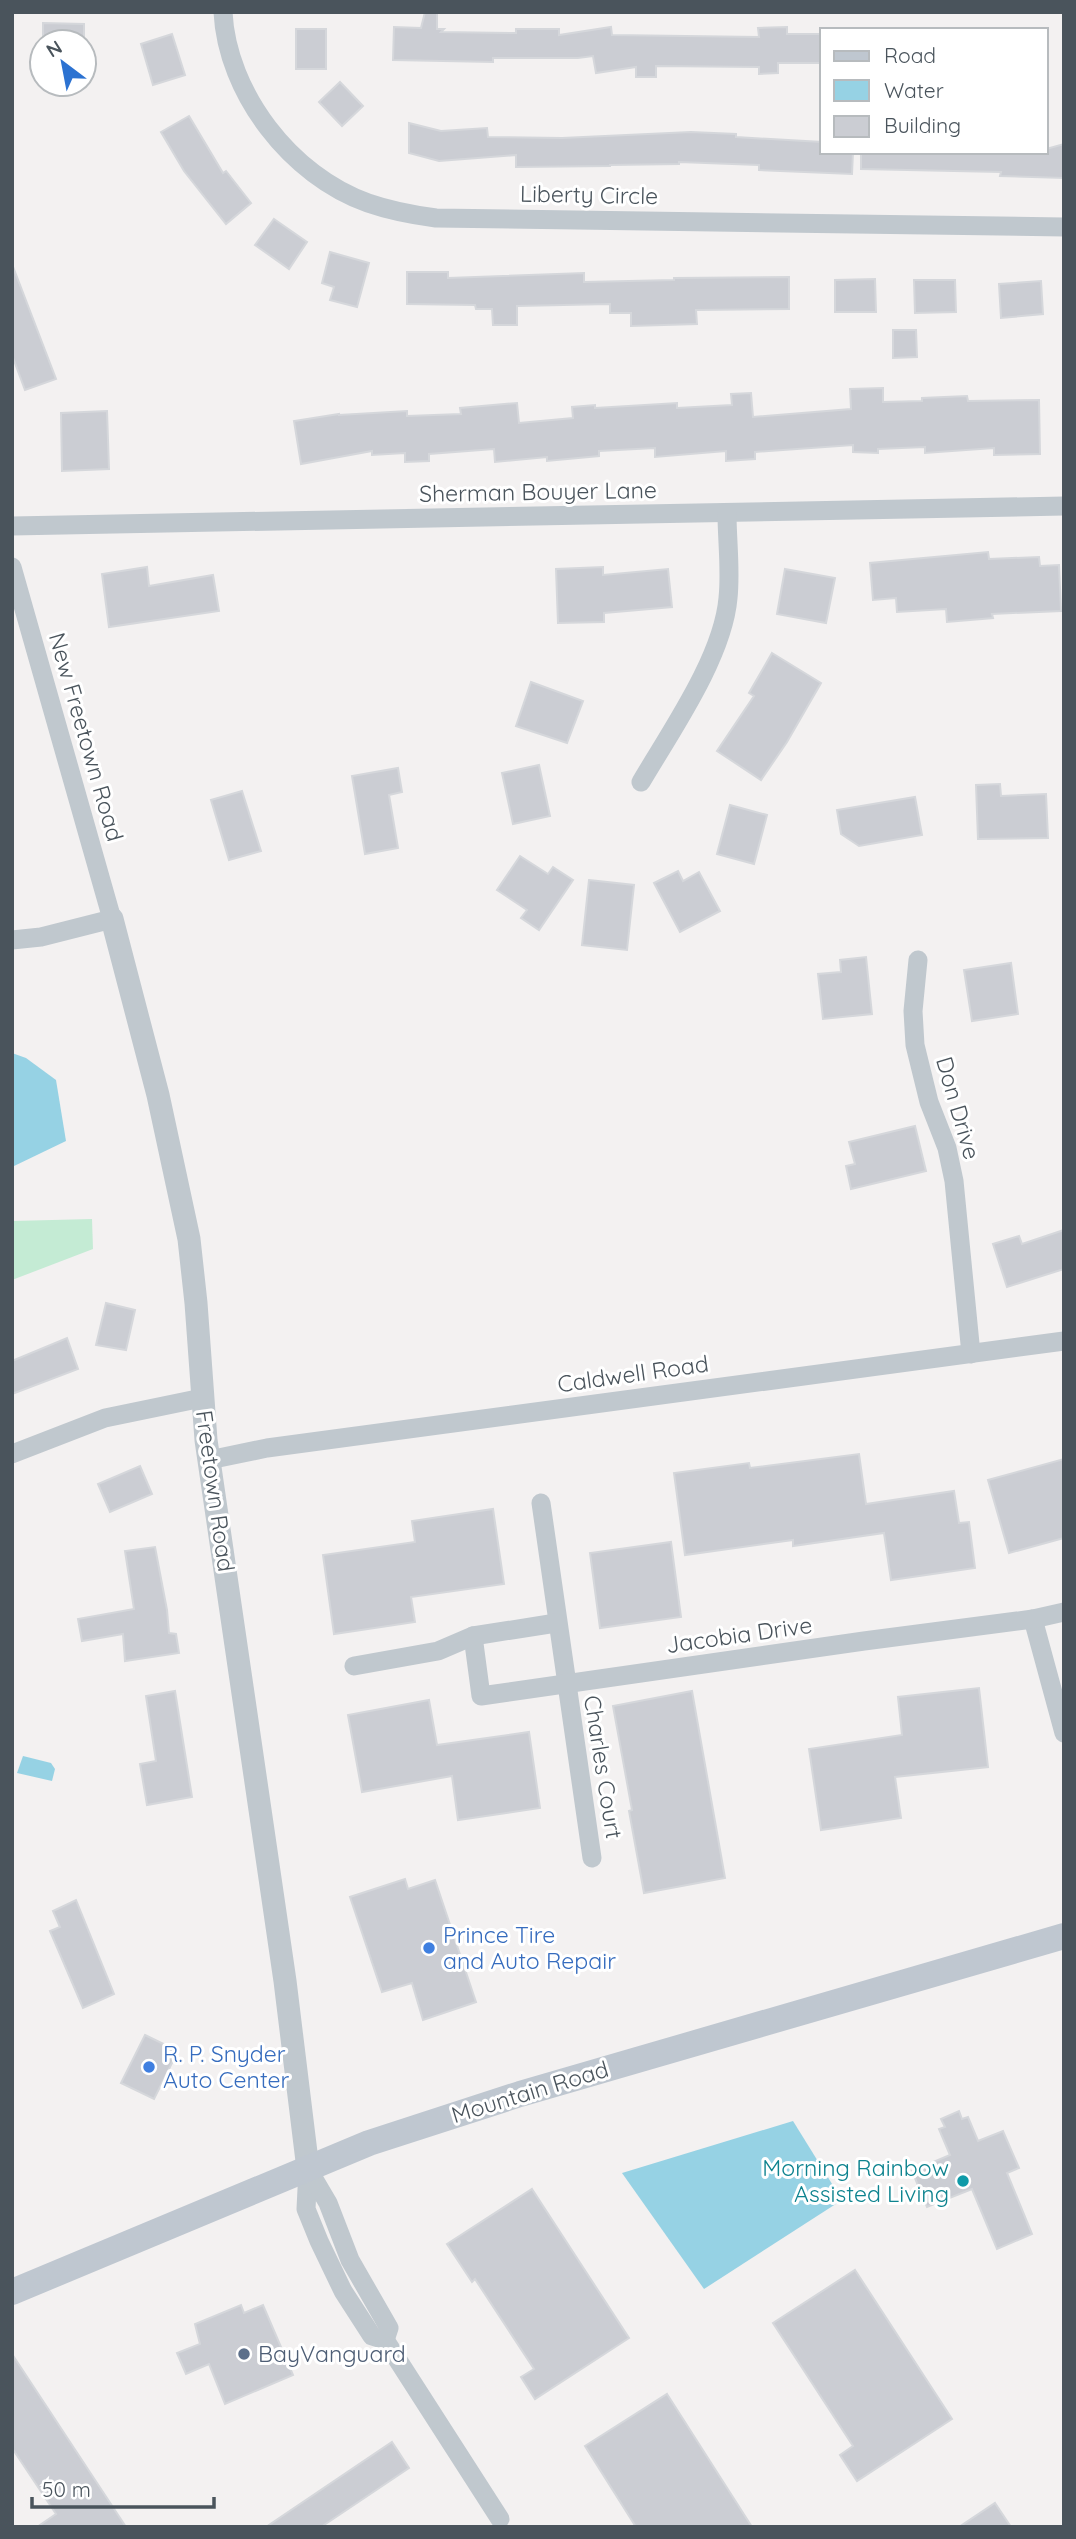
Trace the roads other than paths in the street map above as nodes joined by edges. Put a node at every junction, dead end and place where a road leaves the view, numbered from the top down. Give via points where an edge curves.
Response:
1 (223, 12) edge
2 (1064, 227) edge
3 (1064, 506) edge
4 (727, 513) junction
5 (12, 526) edge
6 (12, 568) edge
7 (641, 782) dead end
8 (112, 919) junction
9 (12, 940) edge
10 (918, 960) dead end
11 (1064, 1341) edge
12 (971, 1354) junction
13 (202, 1398) junction
14 (12, 1454) edge
15 (209, 1460) junction
16 (541, 1503) dead end
17 (1064, 1612) edge
18 (1033, 1619) junction
19 (556, 1623) junction
20 (473, 1636) junction
21 (354, 1666) dead end
22 (565, 1683) junction
23 (1064, 1733) edge
24 (592, 1858) dead end
25 (1064, 1936) edge
26 (308, 2169) junction
27 (12, 2292) edge
28 (500, 2519) dead end

1 - 2 street, Liberty Circle via 232,62 251,104 276,138 336,188 403,214
3 - 4 street, Sherman Bouyer Lane
4 - 5 street, Sherman Bouyer Lane
4 - 7 street via 728,600 718,642
6 - 8 street, New Freetown Road
8 - 9 street
8 - 13 street, Freetown Road via 181,1199 195,1290
10 - 12 street, Don Drive via 915,1045 954,1181
11 - 12 street, Caldwell Road
12 - 15 street, Caldwell Road via 267,1447
13 - 14 street via 105,1418
13 - 15 street, Freetown Road
15 - 26 street, Freetown Road
16 - 19 street, Charles Court
17 - 18 street, Jacobia Drive
18 - 22 street, Jacobia Drive
18 - 23 street
19 - 20 street
19 - 22 street, Charles Court
20 - 21 street via 438,1651
20 - 22 street, Jacobia Drive via 481,1696
22 - 24 street, Charles Court
25 - 26 main road, Mountain Road via 520,2094
26 - 27 main road, Mountain Road
26 - 28 street via 328,2203 350,2260 389,2328 386,2340

